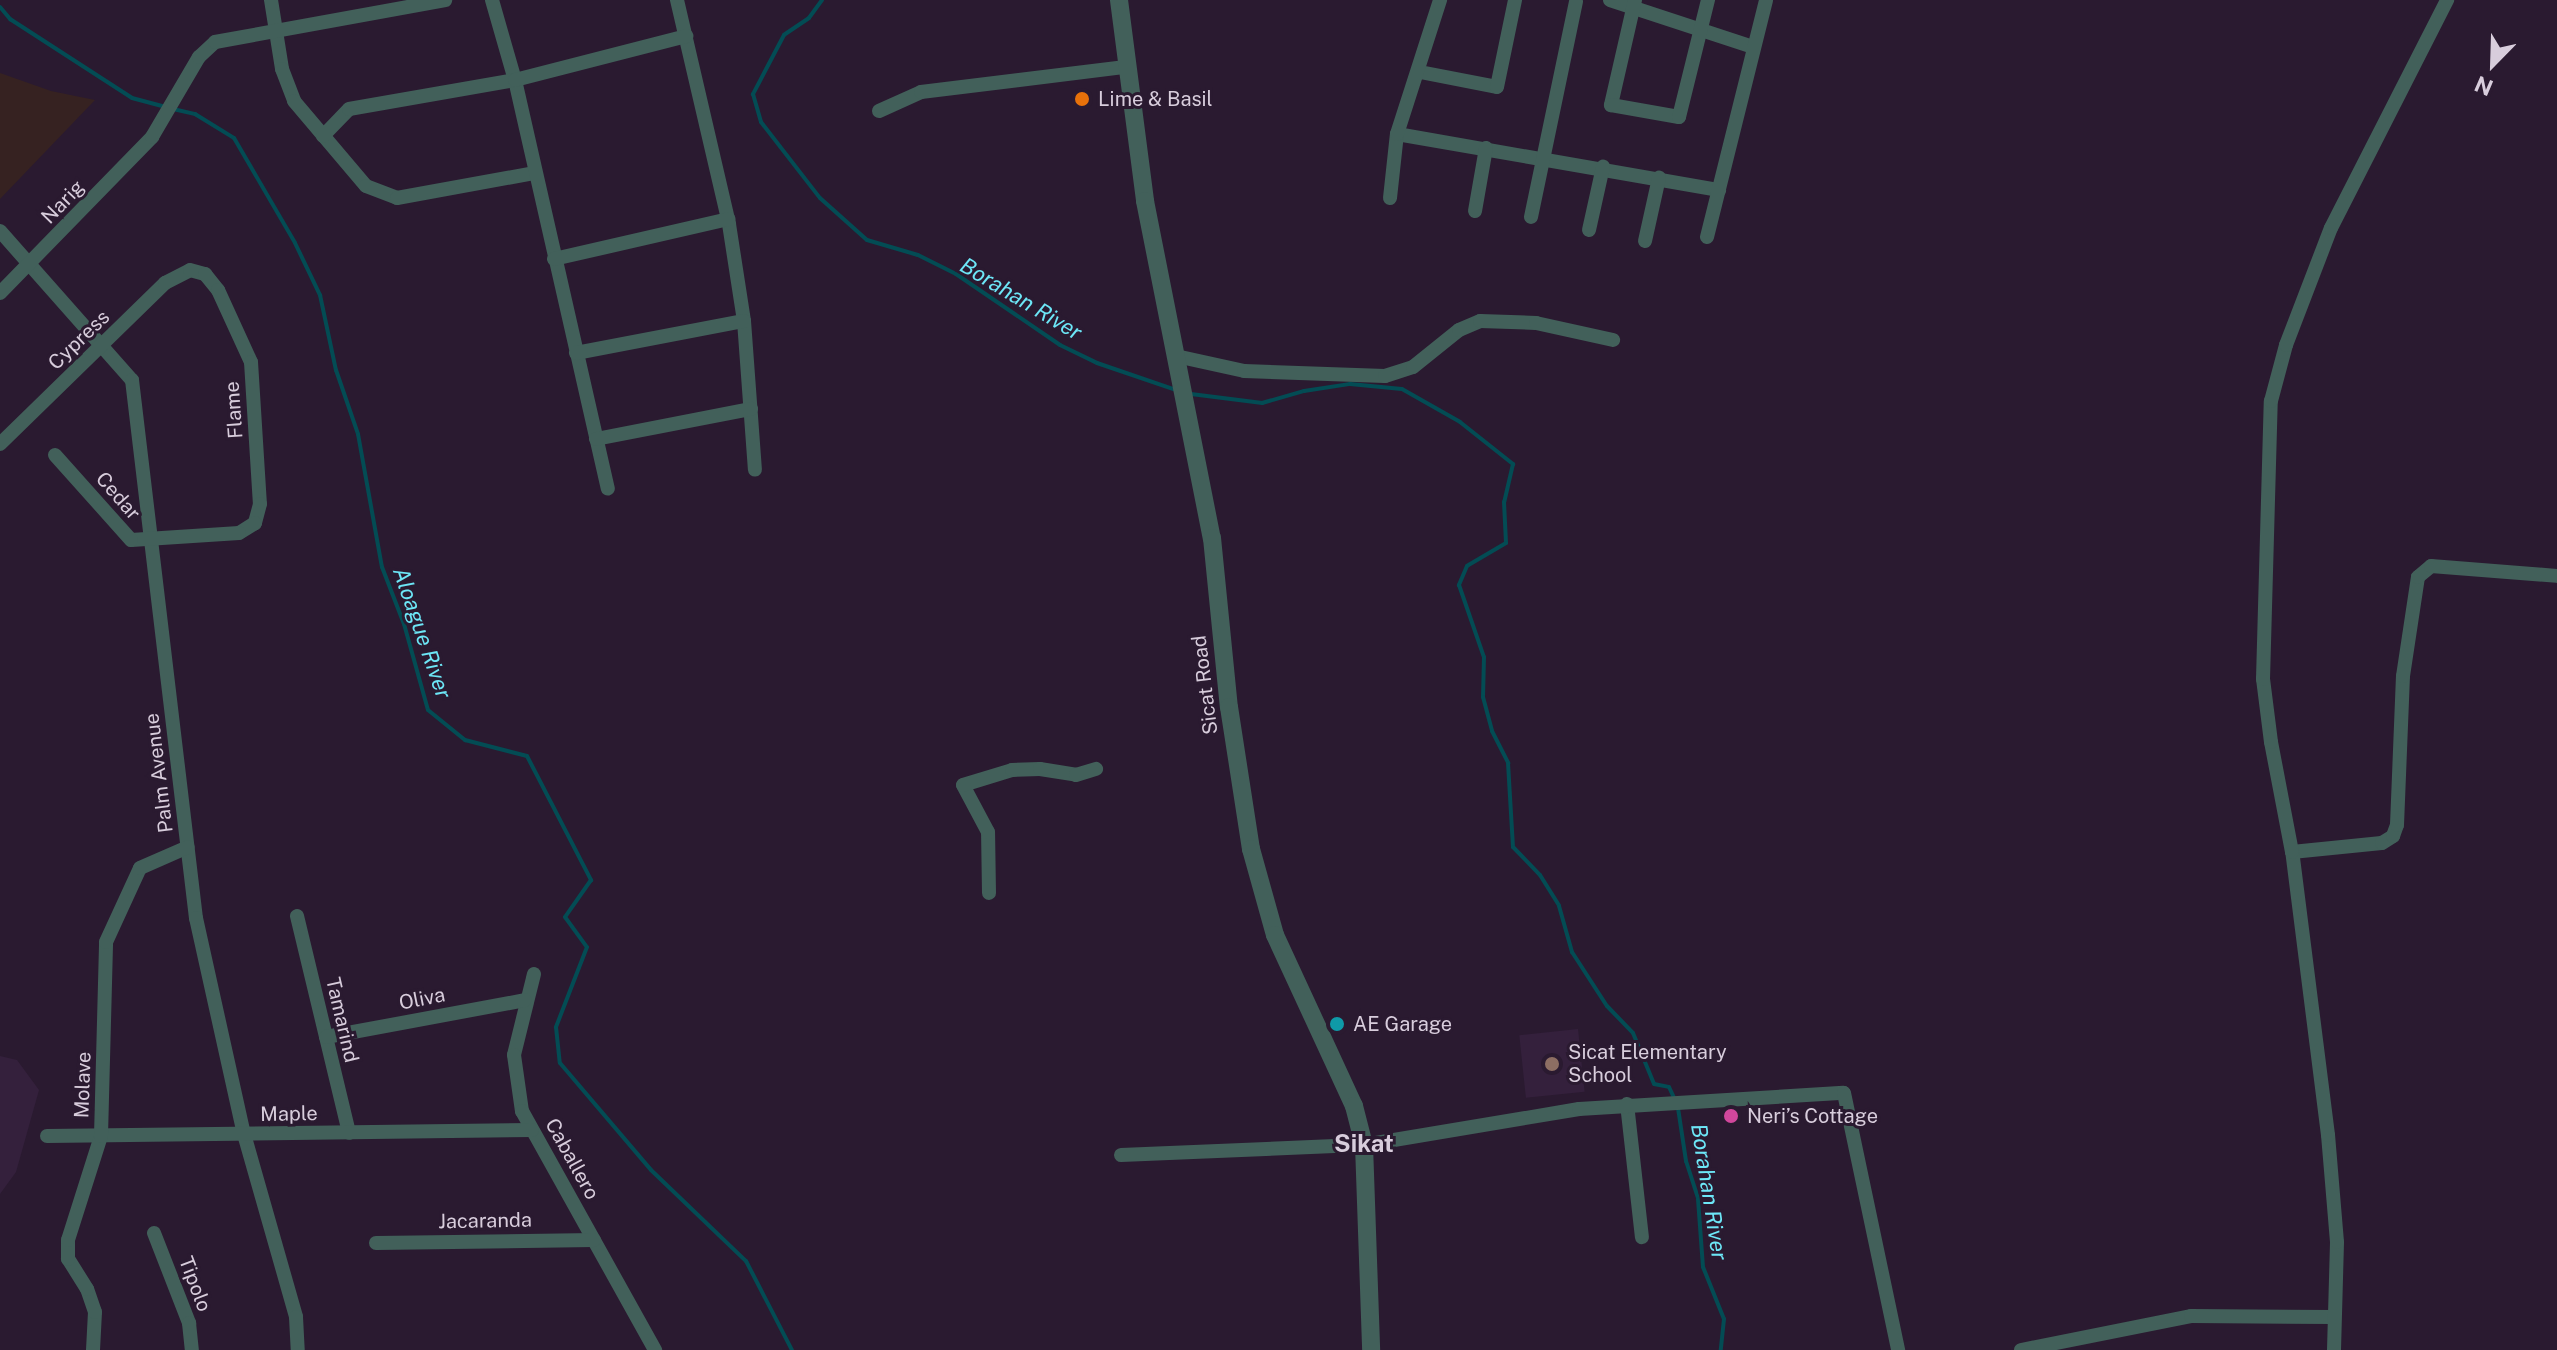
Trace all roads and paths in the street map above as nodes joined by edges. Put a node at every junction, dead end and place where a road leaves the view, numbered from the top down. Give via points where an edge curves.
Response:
1 (271, 0) edge
2 (445, 0) edge
3 (492, 0) edge
4 (677, 0) edge
5 (1119, 0) edge
6 (1440, 0) edge
7 (1515, 0) edge
8 (1610, 0) edge
9 (1708, 0) edge
10 (1766, 0) edge
11 (2447, 0) edge
12 (1577, 1) edge
13 (1634, 4) edge
14 (1701, 29) junction
15 (278, 31) junction
16 (686, 36) junction
17 (1753, 47) junction
18 (1125, 67) junction
19 (1420, 72) junction
20 (515, 80) junction
21 (879, 111) dead end
22 (1397, 134) junction
23 (323, 136) junction
24 (1486, 148) junction
25 (1542, 158) junction
26 (1603, 167) junction
27 (534, 173) junction
28 (1659, 178) junction
29 (1719, 190) junction
30 (1390, 198) dead end
31 (1475, 211) dead end
32 (1531, 217) dead end
33 (728, 219) junction
34 (1589, 230) dead end
35 (0, 231) edge
36 (1707, 237) dead end
37 (1645, 241) dead end
38 (554, 259) junction
39 (31, 264) junction
40 (190, 270) joint
41 (0, 293) edge
42 (744, 321) junction
43 (1613, 340) dead end
44 (103, 344) junction
45 (576, 353) junction
46 (1176, 356) junction
47 (751, 409) junction
48 (596, 439) junction
49 (0, 444) edge
50 (55, 455) dead end
51 (755, 470) dead end
52 (608, 489) dead end
53 (255, 523) joint
54 (152, 538) junction
55 (2557, 576) edge
56 (1096, 769) dead end
57 (188, 847) junction
58 (2292, 852) junction
59 (989, 893) dead end
60 (297, 916) dead end
61 (534, 974) dead end
62 (525, 1000) junction
63 (326, 1037) junction
64 (1627, 1104) junction
65 (532, 1130) junction
66 (349, 1133) junction
67 (244, 1134) junction
68 (47, 1136) dead end
69 (101, 1136) junction
70 (1364, 1145) junction
71 (1121, 1155) dead end
72 (154, 1233) dead end
73 (1642, 1237) dead end
74 (594, 1240) junction
75 (376, 1243) dead end
76 (2334, 1317) junction
77 (93, 1350) edge
78 (192, 1350) edge
79 (298, 1350) edge
80 (655, 1350) edge
81 (1371, 1350) edge
82 (1898, 1350) edge
83 (2021, 1350) edge
84 (2334, 1350) edge

1 - 15 street
2 - 15 street, Narig
3 - 20 street
4 - 16 street
5 - 18 street, Sicat Road
6 - 19 street
7 - 19 street via 1497,87
8 - 13 street
9 - 14 street
10 - 17 street
11 - 58 street via 2331,228 2274,380 2263,679
12 - 25 street
13 - 14 street
13 - 14 street via 1611,105 1679,117
14 - 17 street
15 - 23 street via 282,69 294,101
15 - 39 street, Narig via 215,42 199,57 152,137
16 - 20 street
16 - 33 street
17 - 29 street
18 - 21 street via 921,92
18 - 46 street, Sicat Road
19 - 22 street
20 - 23 street via 349,109
20 - 27 street
22 - 24 street
22 - 30 street
23 - 27 street via 366,186 397,198
24 - 25 street
24 - 31 street
25 - 26 street
25 - 32 street
26 - 28 street
26 - 34 street
27 - 38 street
28 - 29 street
28 - 37 street
29 - 36 street
33 - 38 street
33 - 42 street
35 - 39 street, Palm Avenue
38 - 45 street
39 - 41 street, Narig
39 - 44 street, Palm Avenue
40 - 44 street, Cypress via 165,283
40 - 53 street, Flame via 205,274 218,290 251,362 260,504
42 - 45 street
42 - 47 street
43 - 46 street via 1536,323 1480,321 1459,330 1413,367 1385,376 1244,371
44 - 49 street, Cypress
44 - 54 street, Palm Avenue via 132,380
45 - 48 street
46 - 70 street, Sicat Road via 1212,538 1229,707 1251,849 1275,935 1349,1093
47 - 48 street
47 - 51 street
48 - 52 street
50 - 54 street, Cedar via 131,540
53 - 54 street, Cedar via 239,533
54 - 57 street, Palm Avenue
55 - 58 street via 2431,566 2418,577 2403,676 2393,836 2382,843
56 - 59 street via 1076,775 1012,770 963,785 988,832
57 - 67 street, Palm Avenue via 198,931
57 - 69 street, Molave via 140,868 106,942
58 - 76 street via 2329,1150 2337,1242
60 - 63 street, Tamarind
61 - 62 street, Caballero
62 - 63 street, Oliva
62 - 65 street, Caballero via 514,1055 522,1111
63 - 66 street, Tamarind
64 - 70 street
64 - 73 street
64 - 82 street via 1844,1093
65 - 66 street, Maple
65 - 74 street, Caballero
66 - 67 street, Maple
67 - 69 street, Maple
67 - 79 street, Palm Avenue via 296,1317
68 - 69 street, Maple
69 - 77 street, Molave via 68,1240 68,1259 95,1312
70 - 71 street
70 - 81 street, Sicat Road
72 - 78 street, Tipolo via 189,1323
74 - 75 street, Jacaranda
74 - 80 street, Caballero
76 - 83 street via 2191,1316
76 - 84 street

